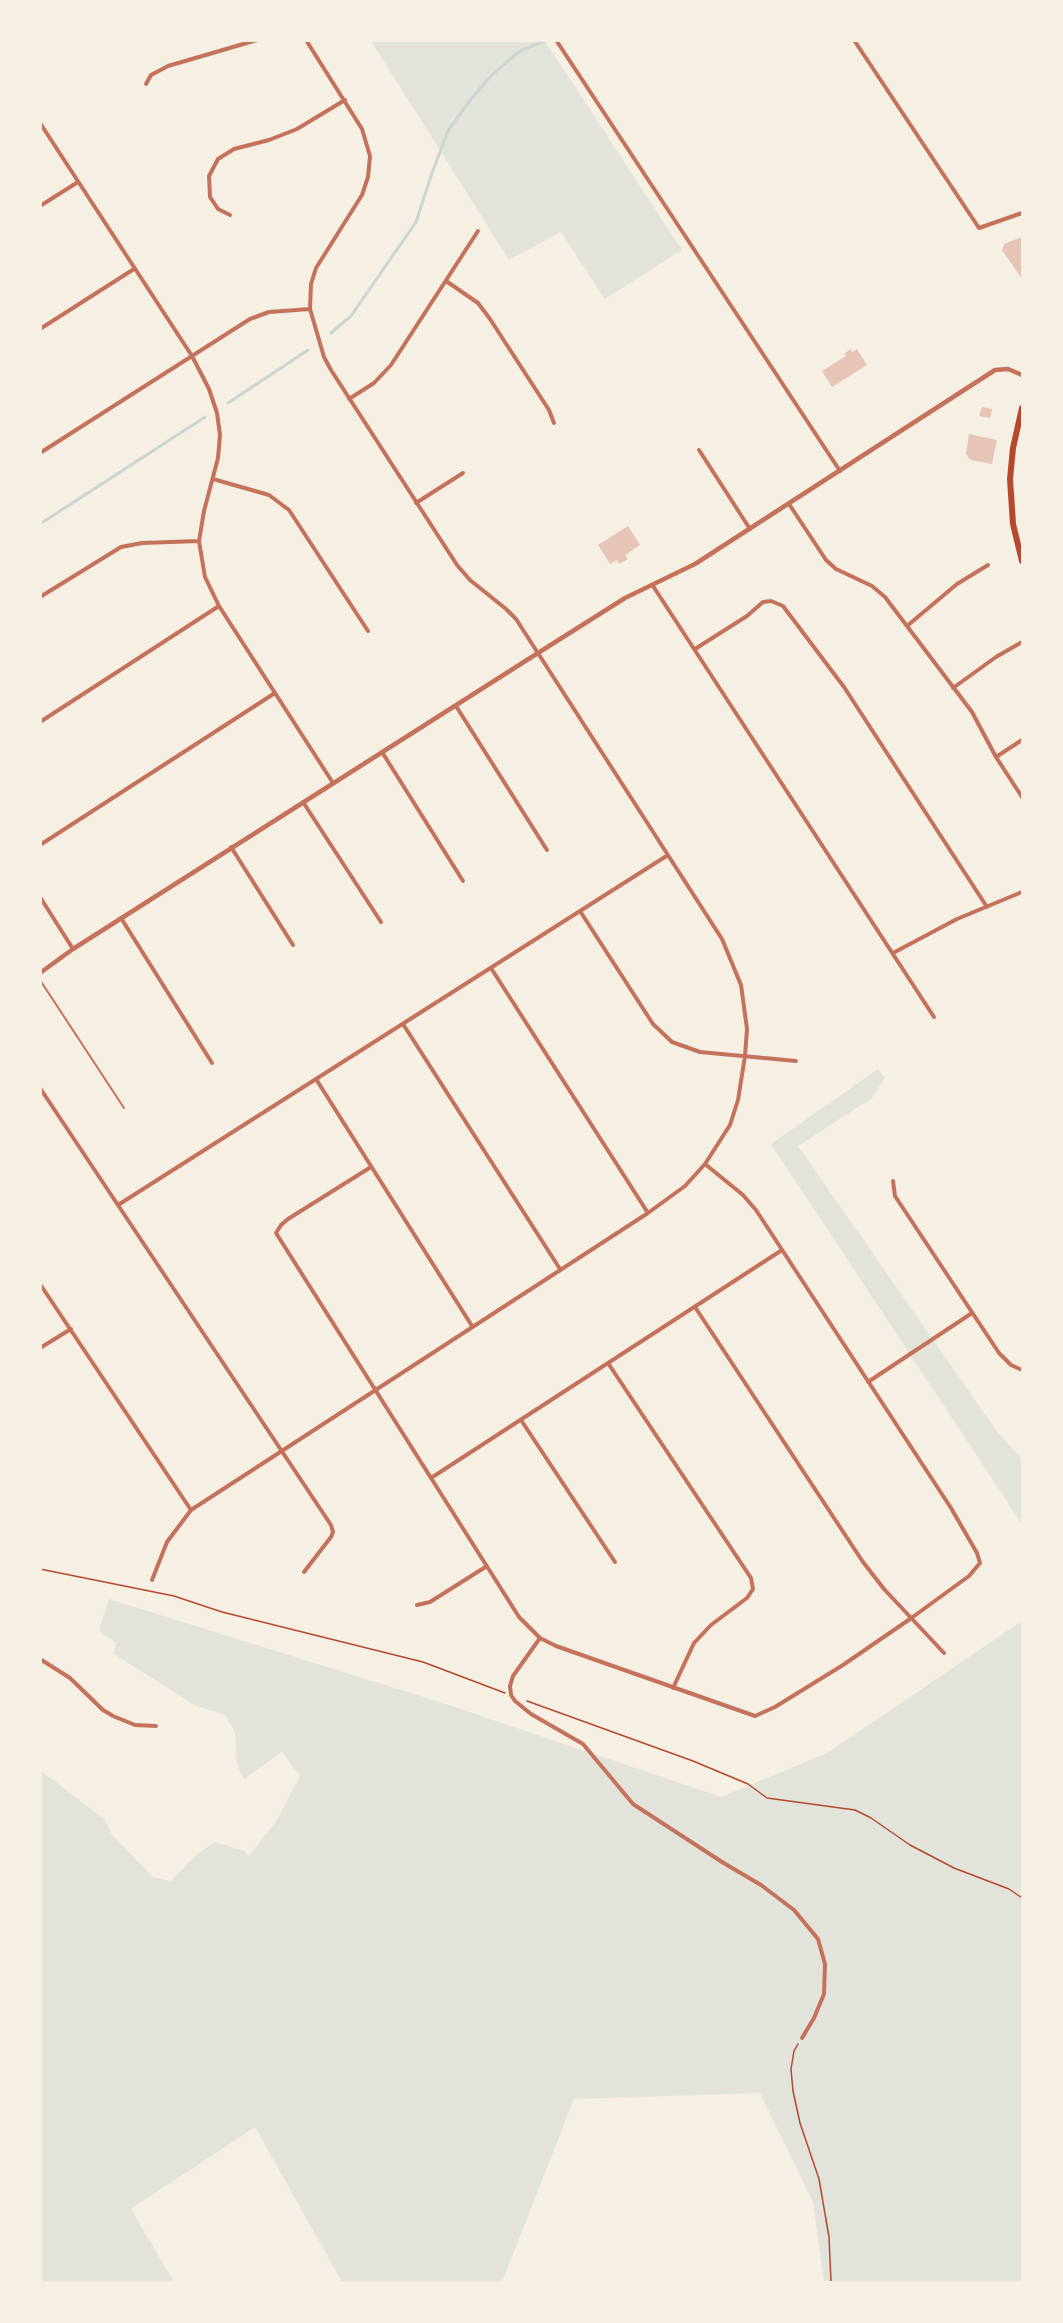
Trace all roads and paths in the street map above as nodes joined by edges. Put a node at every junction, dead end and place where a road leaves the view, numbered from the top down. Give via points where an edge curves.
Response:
1 (257, 40) edge
2 (306, 40) edge
3 (556, 40) edge
4 (854, 40) edge
5 (146, 84) dead end
6 (345, 100) junction
7 (40, 123) edge
8 (78, 182) junction
9 (40, 206) edge
10 (1023, 213) edge
11 (230, 216) dead end
12 (478, 231) dead end
13 (134, 269) junction
14 (446, 281) junction
15 (310, 309) junction
16 (40, 329) edge
17 (192, 356) junction
18 (1023, 375) edge
19 (349, 399) junction
20 (1023, 408) edge
21 (554, 423) dead end
22 (699, 450) dead end
23 (40, 453) edge
24 (840, 471) junction
25 (463, 473) dead end
26 (213, 479) junction
27 (416, 503) junction
28 (789, 504) junction
29 (750, 529) junction
30 (200, 541) junction
31 (1023, 561) edge
32 (988, 565) dead end
33 (653, 586) junction
34 (40, 597) edge
35 (219, 606) junction
36 (908, 627) junction
37 (368, 631) dead end
38 (1023, 642) edge
39 (695, 649) junction
40 (538, 653) junction
41 (953, 688) junction
42 (275, 693) junction
43 (456, 705) junction
44 (40, 722) edge
45 (1023, 740) edge
46 (382, 752) junction
47 (996, 757) junction
48 (333, 783) junction
49 (1023, 797) edge
50 (303, 802) junction
51 (40, 845) edge
52 (231, 848) junction
53 (547, 850) dead end
54 (668, 855) junction
55 (463, 881) dead end
56 (1023, 892) edge
57 (40, 897) edge
58 (987, 907) junction
59 (580, 911) junction
60 (121, 918) junction
61 (381, 922) dead end
62 (293, 945) dead end
63 (73, 949) junction
64 (893, 954) junction
65 (492, 968) junction
66 (40, 973) edge
67 (40, 980) edge
68 (934, 1017) dead end
69 (403, 1024) junction
70 (745, 1056) junction
71 (796, 1061) dead end
72 (212, 1063) dead end
73 (316, 1079) junction
74 (40, 1088) edge
75 (123, 1108) dead end
76 (705, 1164) junction
77 (371, 1167) junction
78 (893, 1182) dead end
79 (118, 1205) junction
80 (648, 1213) junction
81 (782, 1250) junction
82 (560, 1269) junction
83 (40, 1284) edge
84 (695, 1307) junction
85 (972, 1313) junction
86 (472, 1326) junction
87 (70, 1329) junction
88 (40, 1348) edge
89 (609, 1363) junction
90 (1023, 1370) edge
91 (868, 1382) junction
92 (374, 1389) junction
93 (521, 1420) junction
94 (280, 1450) junction
95 (431, 1478) junction
96 (191, 1509) junction
97 (615, 1562) dead end
98 (487, 1566) junction
99 (304, 1572) dead end
100 (152, 1580) dead end
101 (417, 1605) dead end
102 (910, 1619) junction
103 (540, 1638) junction
104 (944, 1653) dead end
105 (40, 1659) edge
106 (673, 1688) junction
107 (156, 1726) dead end
108 (802, 2038) joint
109 (831, 2283) edge

1 - 5 street via 168,66 151,75
2 - 6 street
3 - 24 street
4 - 10 street via 979,228
6 - 11 street via 297,129 234,149 218,159 209,176 210,197 218,209
6 - 15 street via 366,138 370,156 368,177 358,203 313,276
7 - 8 street
8 - 9 street
8 - 13 street
12 - 14 street
13 - 16 street
13 - 17 street
14 - 19 street via 391,365 374,383
14 - 21 street via 478,303
15 - 17 street via 269,312 250,319
15 - 19 street via 324,357
17 - 23 street
17 - 26 street via 218,413 219,448
18 - 24 street via 1008,369 995,370
19 - 27 street
20 - 31 main road via 1010,479 1013,524
22 - 29 street
24 - 28 street
25 - 27 street
26 - 30 street
26 - 37 street via 269,495 289,510
27 - 40 street via 462,572 511,613
28 - 29 street
28 - 36 street via 826,560 879,591
29 - 33 street
30 - 34 street via 122,547
30 - 35 street via 203,572
32 - 36 street via 957,584
33 - 39 street
33 - 40 street via 625,598
35 - 42 street
35 - 44 street
36 - 41 street
38 - 41 street
39 - 58 street via 764,602 783,606 837,677
39 - 64 street
40 - 43 street
40 - 54 street
41 - 47 street via 972,712
42 - 48 street
42 - 51 street
43 - 46 street
43 - 53 street
45 - 47 street
46 - 48 street
46 - 55 street
47 - 49 street
48 - 50 street
50 - 52 street
50 - 61 street
52 - 60 street
52 - 62 street
54 - 59 street
54 - 70 street via 722,939 734,966 746,1011
56 - 58 street
57 - 63 street
58 - 64 street via 950,922
59 - 65 street
59 - 70 street via 662,1034 700,1052
60 - 63 street
60 - 72 street
63 - 66 street
64 - 68 street
65 - 69 street
65 - 80 street
67 - 75 lane
69 - 73 street
69 - 82 street
70 - 71 street
70 - 76 street via 734,1113
73 - 77 street
73 - 79 street
74 - 79 street
76 - 80 street via 675,1194
76 - 81 street via 750,1202
77 - 86 street
77 - 92 street via 288,1219 276,1233
78 - 85 street via 895,1196
79 - 94 street
80 - 82 street
81 - 84 street
81 - 91 street
82 - 86 street
83 - 87 street
84 - 89 street
84 - 102 street via 863,1562
85 - 90 street via 1003,1358
85 - 91 street
86 - 92 street
87 - 88 street
87 - 96 street
89 - 93 street
89 - 106 street via 751,1578 753,1589 747,1598 694,1643
91 - 102 street via 957,1518 980,1563 969,1576
92 - 94 street
92 - 95 street
93 - 95 street
93 - 97 street
94 - 96 street
94 - 99 street via 333,1532
95 - 98 street
96 - 100 street via 167,1542
98 - 101 street via 430,1602
98 - 103 street via 519,1617
102 - 104 street
102 - 106 street via 755,1716
103 - 106 street
103 - 108 street via 513,1676 510,1686 515,1701 583,1744 633,1804 761,1885 794,1910 818,1939 825,1964 824,1994
105 - 107 street via 70,1678 113,1716 129,1724
108 - 109 path via 790,2068 800,2123 819,2180 829,2237

